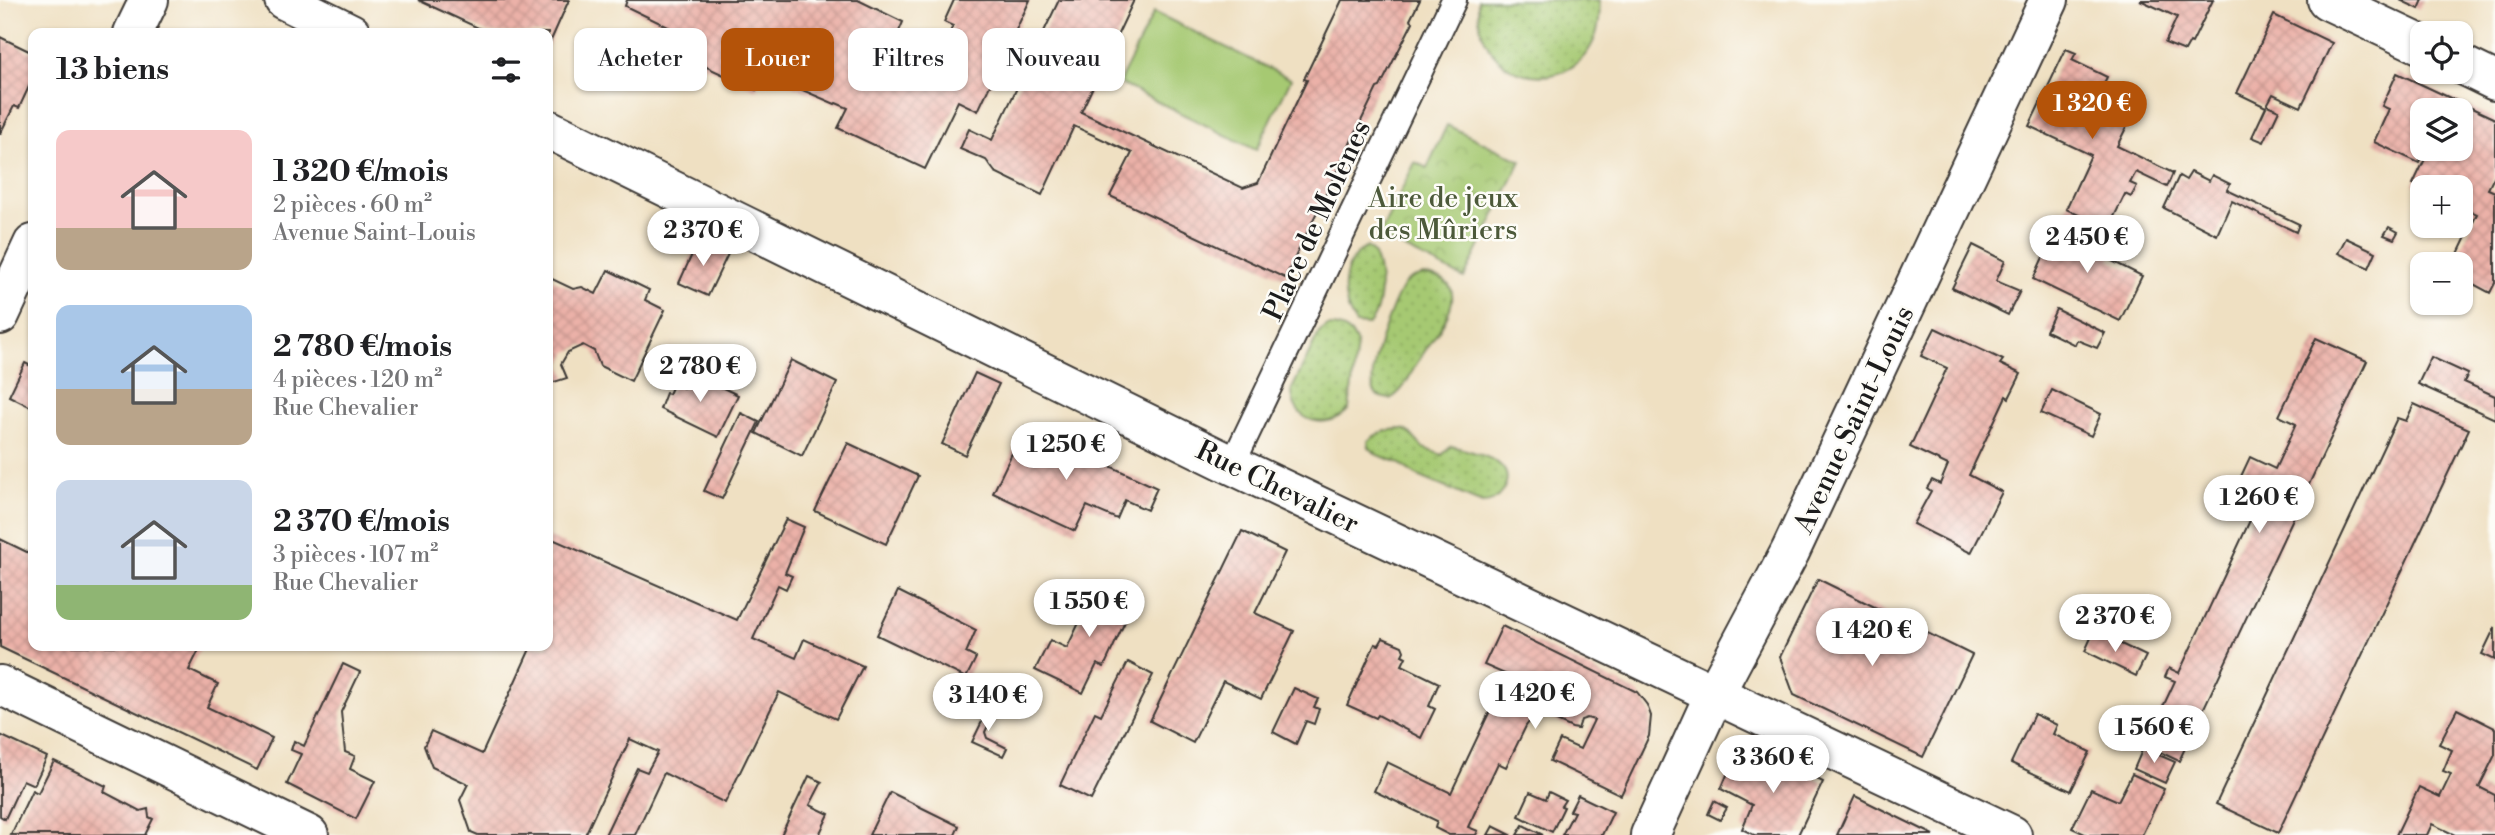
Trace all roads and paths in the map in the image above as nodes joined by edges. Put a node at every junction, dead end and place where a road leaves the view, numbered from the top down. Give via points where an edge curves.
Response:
1 (149, 0) edge
2 (284, 0) edge
3 (1454, 0) edge
4 (2049, 0) edge
5 (2328, 0) edge
6 (135, 28) edge
7 (341, 28) edge
8 (2410, 40) edge
9 (2473, 70) edge
10 (2495, 80) edge
11 (553, 132) edge
12 (28, 255) edge
13 (0, 315) edge
14 (1232, 465) junction
15 (0, 685) edge
16 (1714, 695) junction
17 (309, 835) edge
18 (1650, 835) edge
19 (2012, 835) edge

1 - 6 street
2 - 7 street
3 - 14 lane, Place de Molènes
4 - 16 street, Avenue Saint-Louis via 1790,552
5 - 8 street
9 - 10 street
11 - 14 street, Rue Chevalier
12 - 13 street
14 - 16 street, Rue Chevalier
15 - 17 street
16 - 18 street, Avenue Saint-Louis
16 - 19 street, Rue Chevalier

